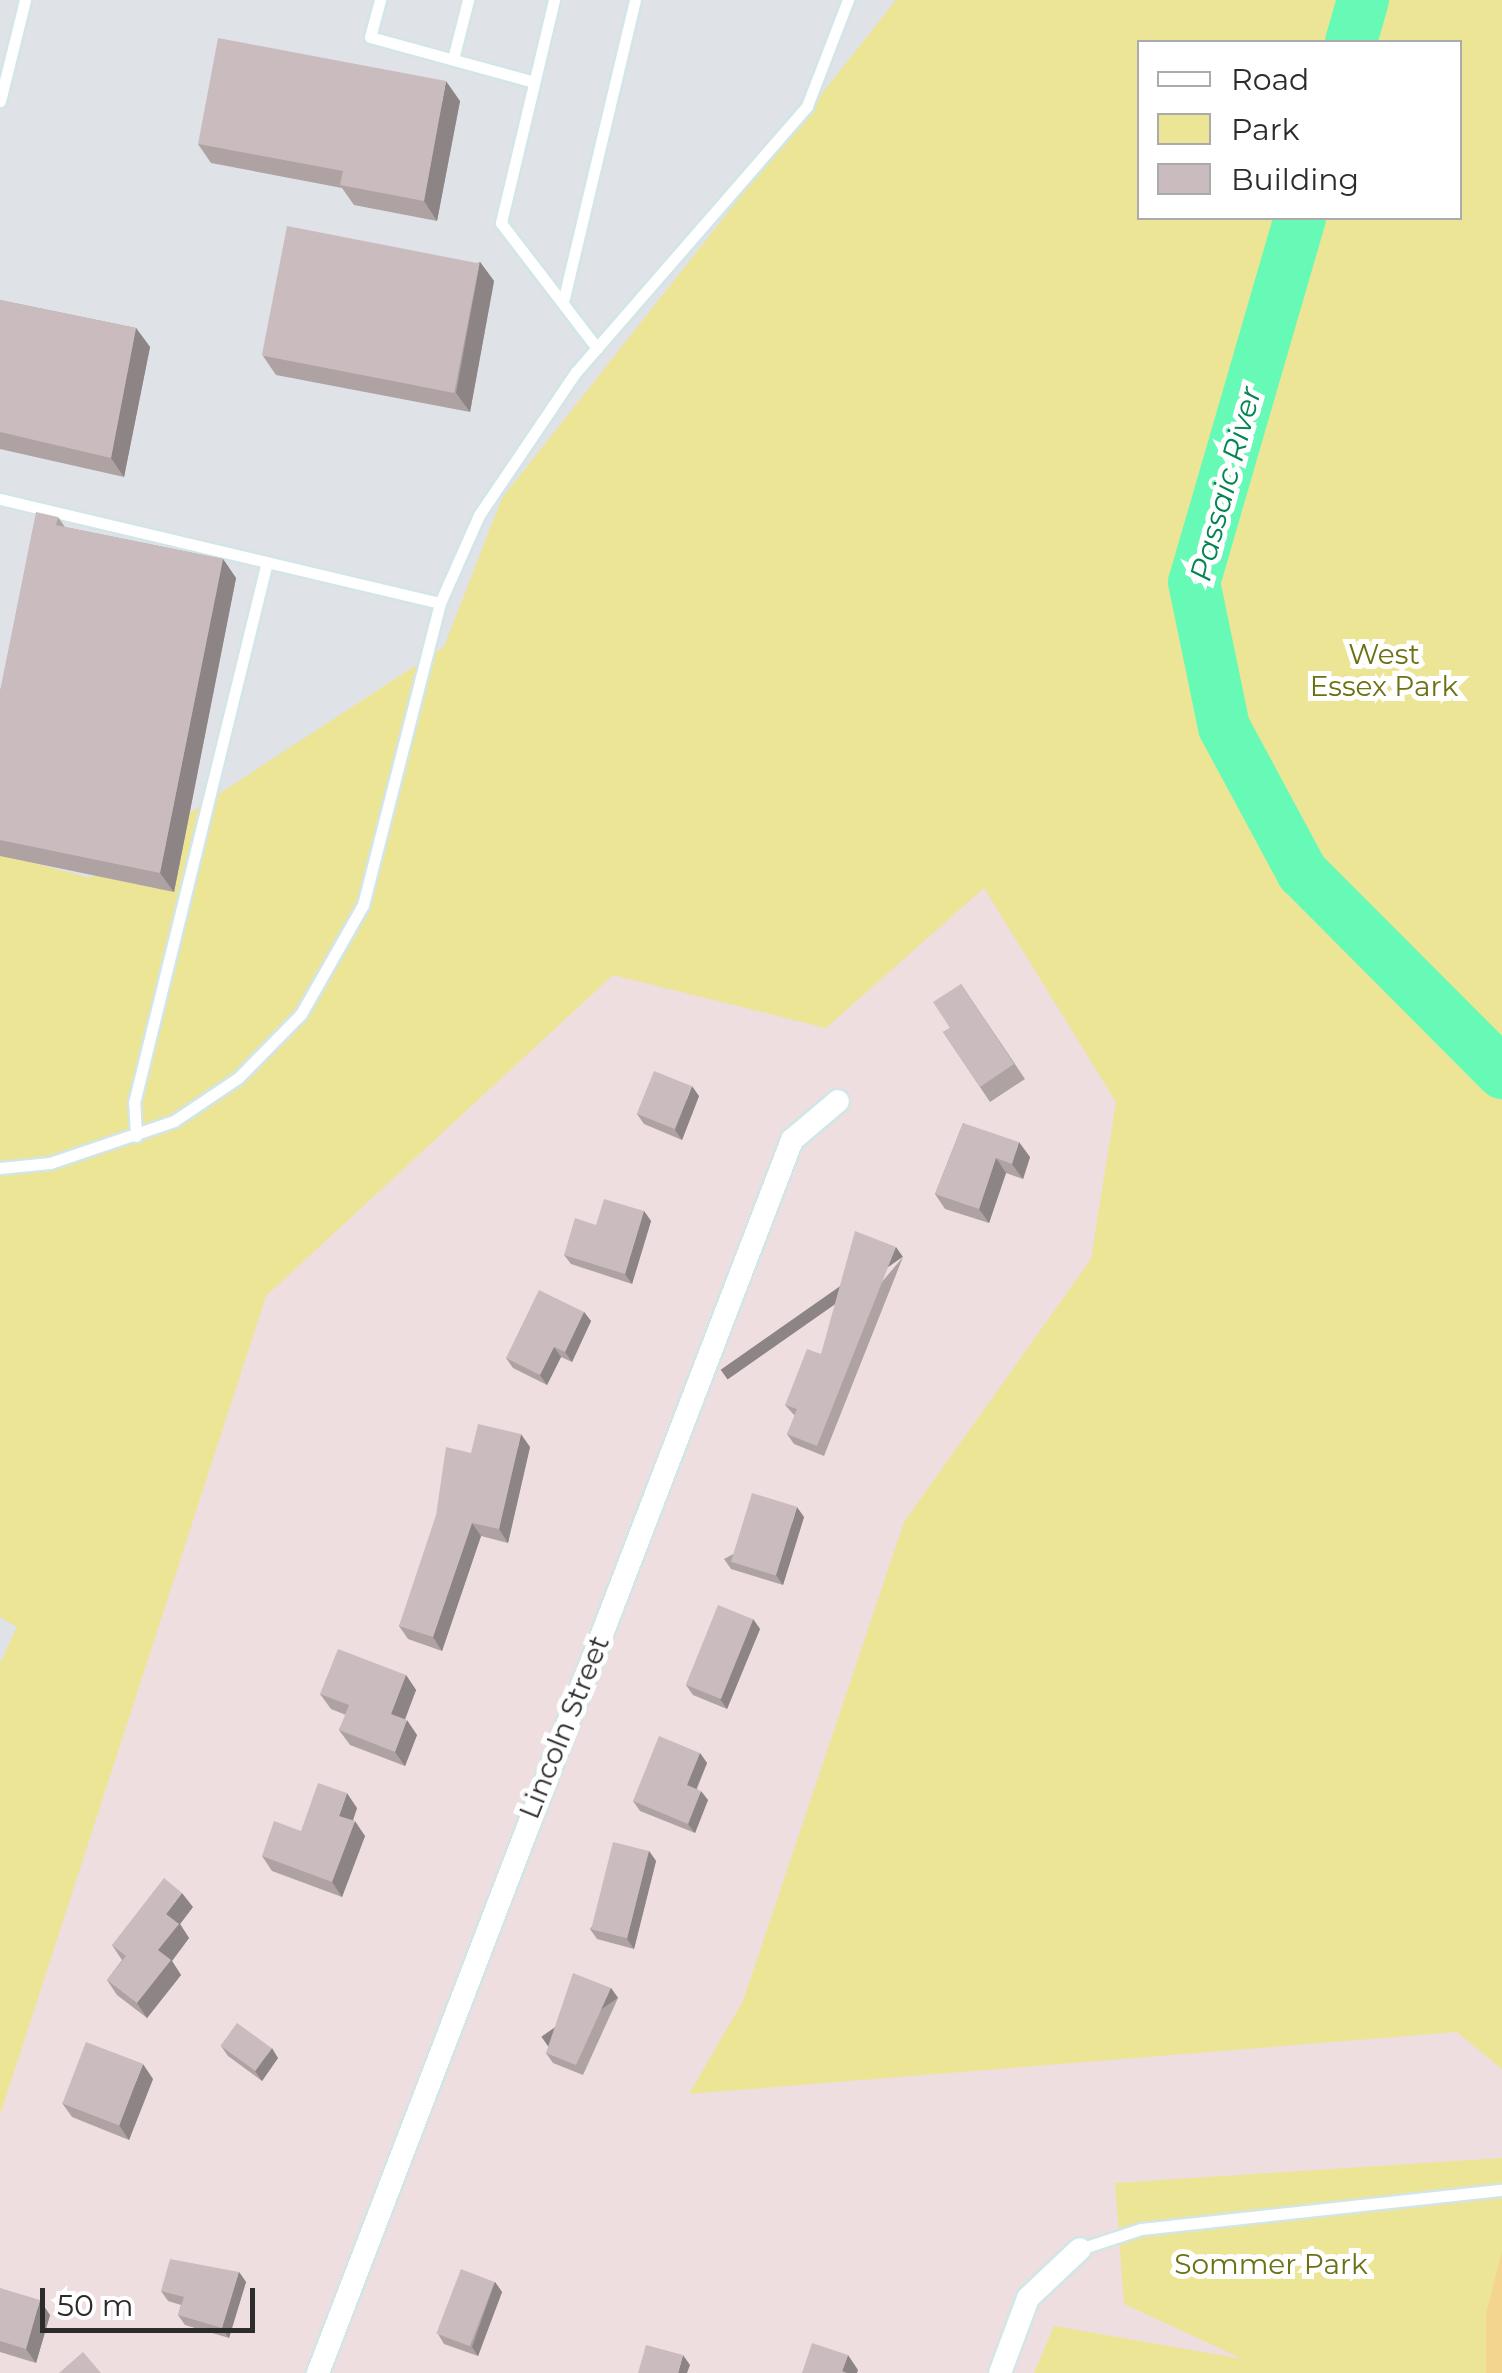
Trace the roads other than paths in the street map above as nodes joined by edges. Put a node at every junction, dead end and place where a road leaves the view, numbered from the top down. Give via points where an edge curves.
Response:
1 (25, 0) edge
2 (380, 0) edge
3 (468, 0) edge
4 (554, 0) edge
5 (634, 0) edge
6 (848, 0) edge
7 (453, 59) junction
8 (534, 82) junction
9 (0, 101) edge
10 (564, 298) junction
11 (597, 348) junction
12 (0, 498) edge
13 (267, 562) junction
14 (440, 603) junction
15 (838, 1101) dead end
16 (136, 1136) junction
17 (0, 1168) edge
18 (1502, 2190) edge
19 (1080, 2250) joint
20 (318, 2373) edge
21 (1000, 2373) edge

1 - 9 lane
2 - 7 lane via 370,37
3 - 7 lane
4 - 8 lane
5 - 10 lane
6 - 11 lane via 808,106
7 - 8 lane
8 - 10 lane via 500,222
10 - 11 lane
11 - 14 lane via 479,515
12 - 13 lane
13 - 14 lane
13 - 16 lane via 134,1103
14 - 16 lane via 350,938 270,1049 205,1103
15 - 20 street, Lincoln Street via 792,1140
16 - 17 lane
18 - 19 lane via 1141,2229
19 - 21 street via 1028,2298

